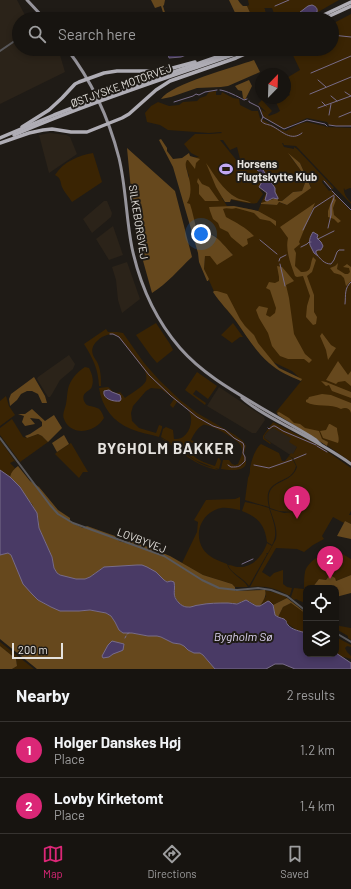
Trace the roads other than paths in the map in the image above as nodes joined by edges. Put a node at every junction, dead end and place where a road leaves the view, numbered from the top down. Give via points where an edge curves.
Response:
1 (27, 0) edge
2 (351, 2) edge
3 (351, 6) edge
4 (36, 12) edge
5 (330, 12) edge
6 (338, 12) edge
7 (12, 43) edge
8 (0, 51) edge
9 (71, 56) edge
10 (218, 56) edge
11 (221, 56) edge
12 (229, 56) edge
13 (240, 56) edge
14 (86, 79) junction
15 (108, 124) junction
16 (2, 138) edge
17 (0, 142) edge
18 (0, 438) edge
19 (351, 464) edge
20 (303, 609) edge
21 (339, 635) edge
22 (351, 642) edge

1 - 4 main road
2 - 5 highway
3 - 6 highway
7 - 8 street
9 - 14 main road, SILKEBORGVEJ
10 - 14 highway via 169,69 116,71
11 - 16 highway, ØSTJYSKE MOTORVEJ via 93,100
12 - 17 highway, ØSTJYSKE MOTORVEJ via 96,102
13 - 15 highway via 170,81 129,114
14 - 15 main road, SILKEBORGVEJ
14 - 16 highway via 75,84 49,110
15 - 17 highway via 87,132 52,129 36,131
15 - 19 main road, SILKEBORGVEJ via 119,158 137,268 150,304 166,331 180,349 205,372
18 - 20 street, LOVBYVEJ via 50,505 58,514 73,523 164,556 219,588 271,590 287,596
21 - 22 street

